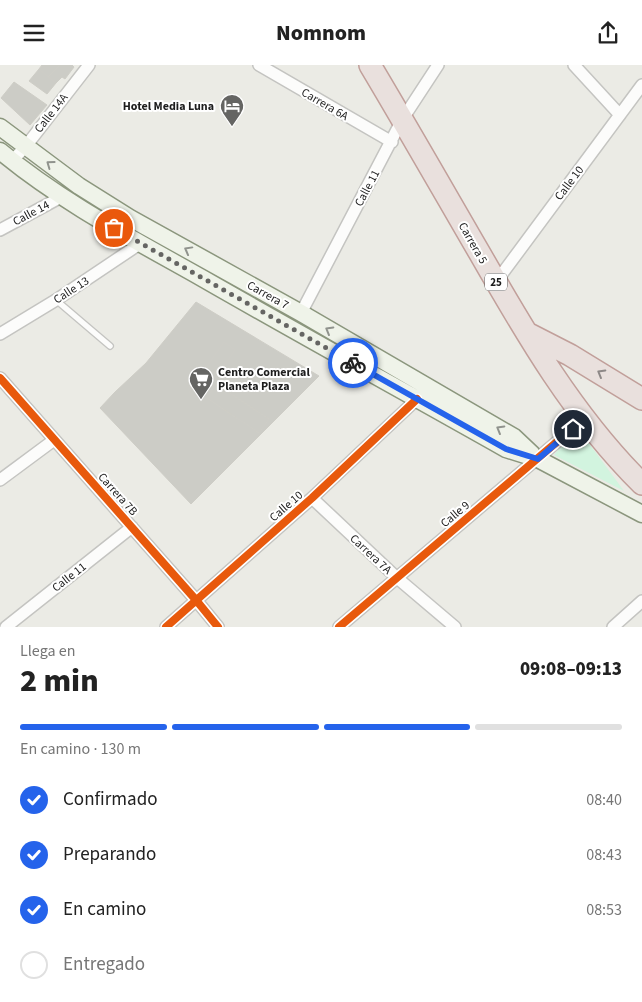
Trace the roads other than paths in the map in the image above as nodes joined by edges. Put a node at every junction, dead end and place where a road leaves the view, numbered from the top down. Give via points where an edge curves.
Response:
1 (89, 65) edge
2 (259, 65) edge
3 (370, 65) edge
4 (438, 65) edge
5 (574, 65) edge
6 (642, 85) edge
7 (620, 115) junction
8 (402, 119) junction
9 (0, 127) edge
10 (392, 142) junction
11 (26, 146) junction
12 (6, 156) edge
13 (62, 196) junction
14 (0, 230) edge
15 (141, 243) junction
16 (496, 282) junction
17 (56, 300) junction
18 (301, 313) junction
19 (526, 332) junction
20 (0, 334) edge
21 (110, 346) dead end
22 (0, 378) edge
23 (417, 399) junction
24 (642, 399) edge
25 (585, 418) junction
26 (54, 440) junction
27 (538, 459) junction
28 (0, 480) edge
29 (642, 484) edge
30 (312, 498) junction
31 (642, 514) edge
32 (132, 527) junction
33 (396, 577) junction
34 (196, 600) junction
35 (642, 601) edge
36 (6, 627) edge
37 (166, 627) edge
38 (218, 627) edge
39 (339, 627) edge
40 (455, 627) edge
41 (612, 627) edge

1 - 11 street, Calle 14A
2 - 10 street, Carrera 6A
3 - 8 highway, Carrera 5 / 25
4 - 8 street, Calle 11
5 - 7 street
6 - 7 street, Calle 10
7 - 16 street, Calle 10
8 - 10 street, Calle 11
8 - 16 highway, Carrera 5 / 25
9 - 11 main road, Carrera 7
10 - 18 street, Calle 11
11 - 12 street, Calle 14A
18 -> 11 main road, Carrera 7 via 130,218 79,186
12 - 13 main road, Carrera 7
13 - 14 street, Calle 14
13 - 15 main road, Carrera 7
15 - 17 street, Calle 13
15 - 23 main road, Carrera 7
16 - 19 highway, Carrera 5 / 25
17 - 20 street, Calle 13
17 - 21 lane
27 -> 18 main road, Carrera 7 via 514,437
24 -> 19 highway
19 - 25 highway, Carrera 5 / 25
22 - 26 street, Carrera 7B
23 - 27 main road, Carrera 7 via 506,449
23 - 30 street, Calle 10
25 - 27 street, Calle 9
25 - 29 highway, Carrera 5 / 25
26 - 28 street
26 - 32 street, Carrera 7B
27 - 31 main road, Carrera 7
27 - 33 street, Calle 9
30 - 33 street, Carrera 7A
30 - 34 street, Calle 10
32 - 34 street, Carrera 7B
32 - 36 street, Calle 11
33 - 39 street, Calle 9
33 - 40 street, Carrera 7A
34 - 37 street, Calle 10
34 - 38 street, Carrera 7B
35 - 41 street

